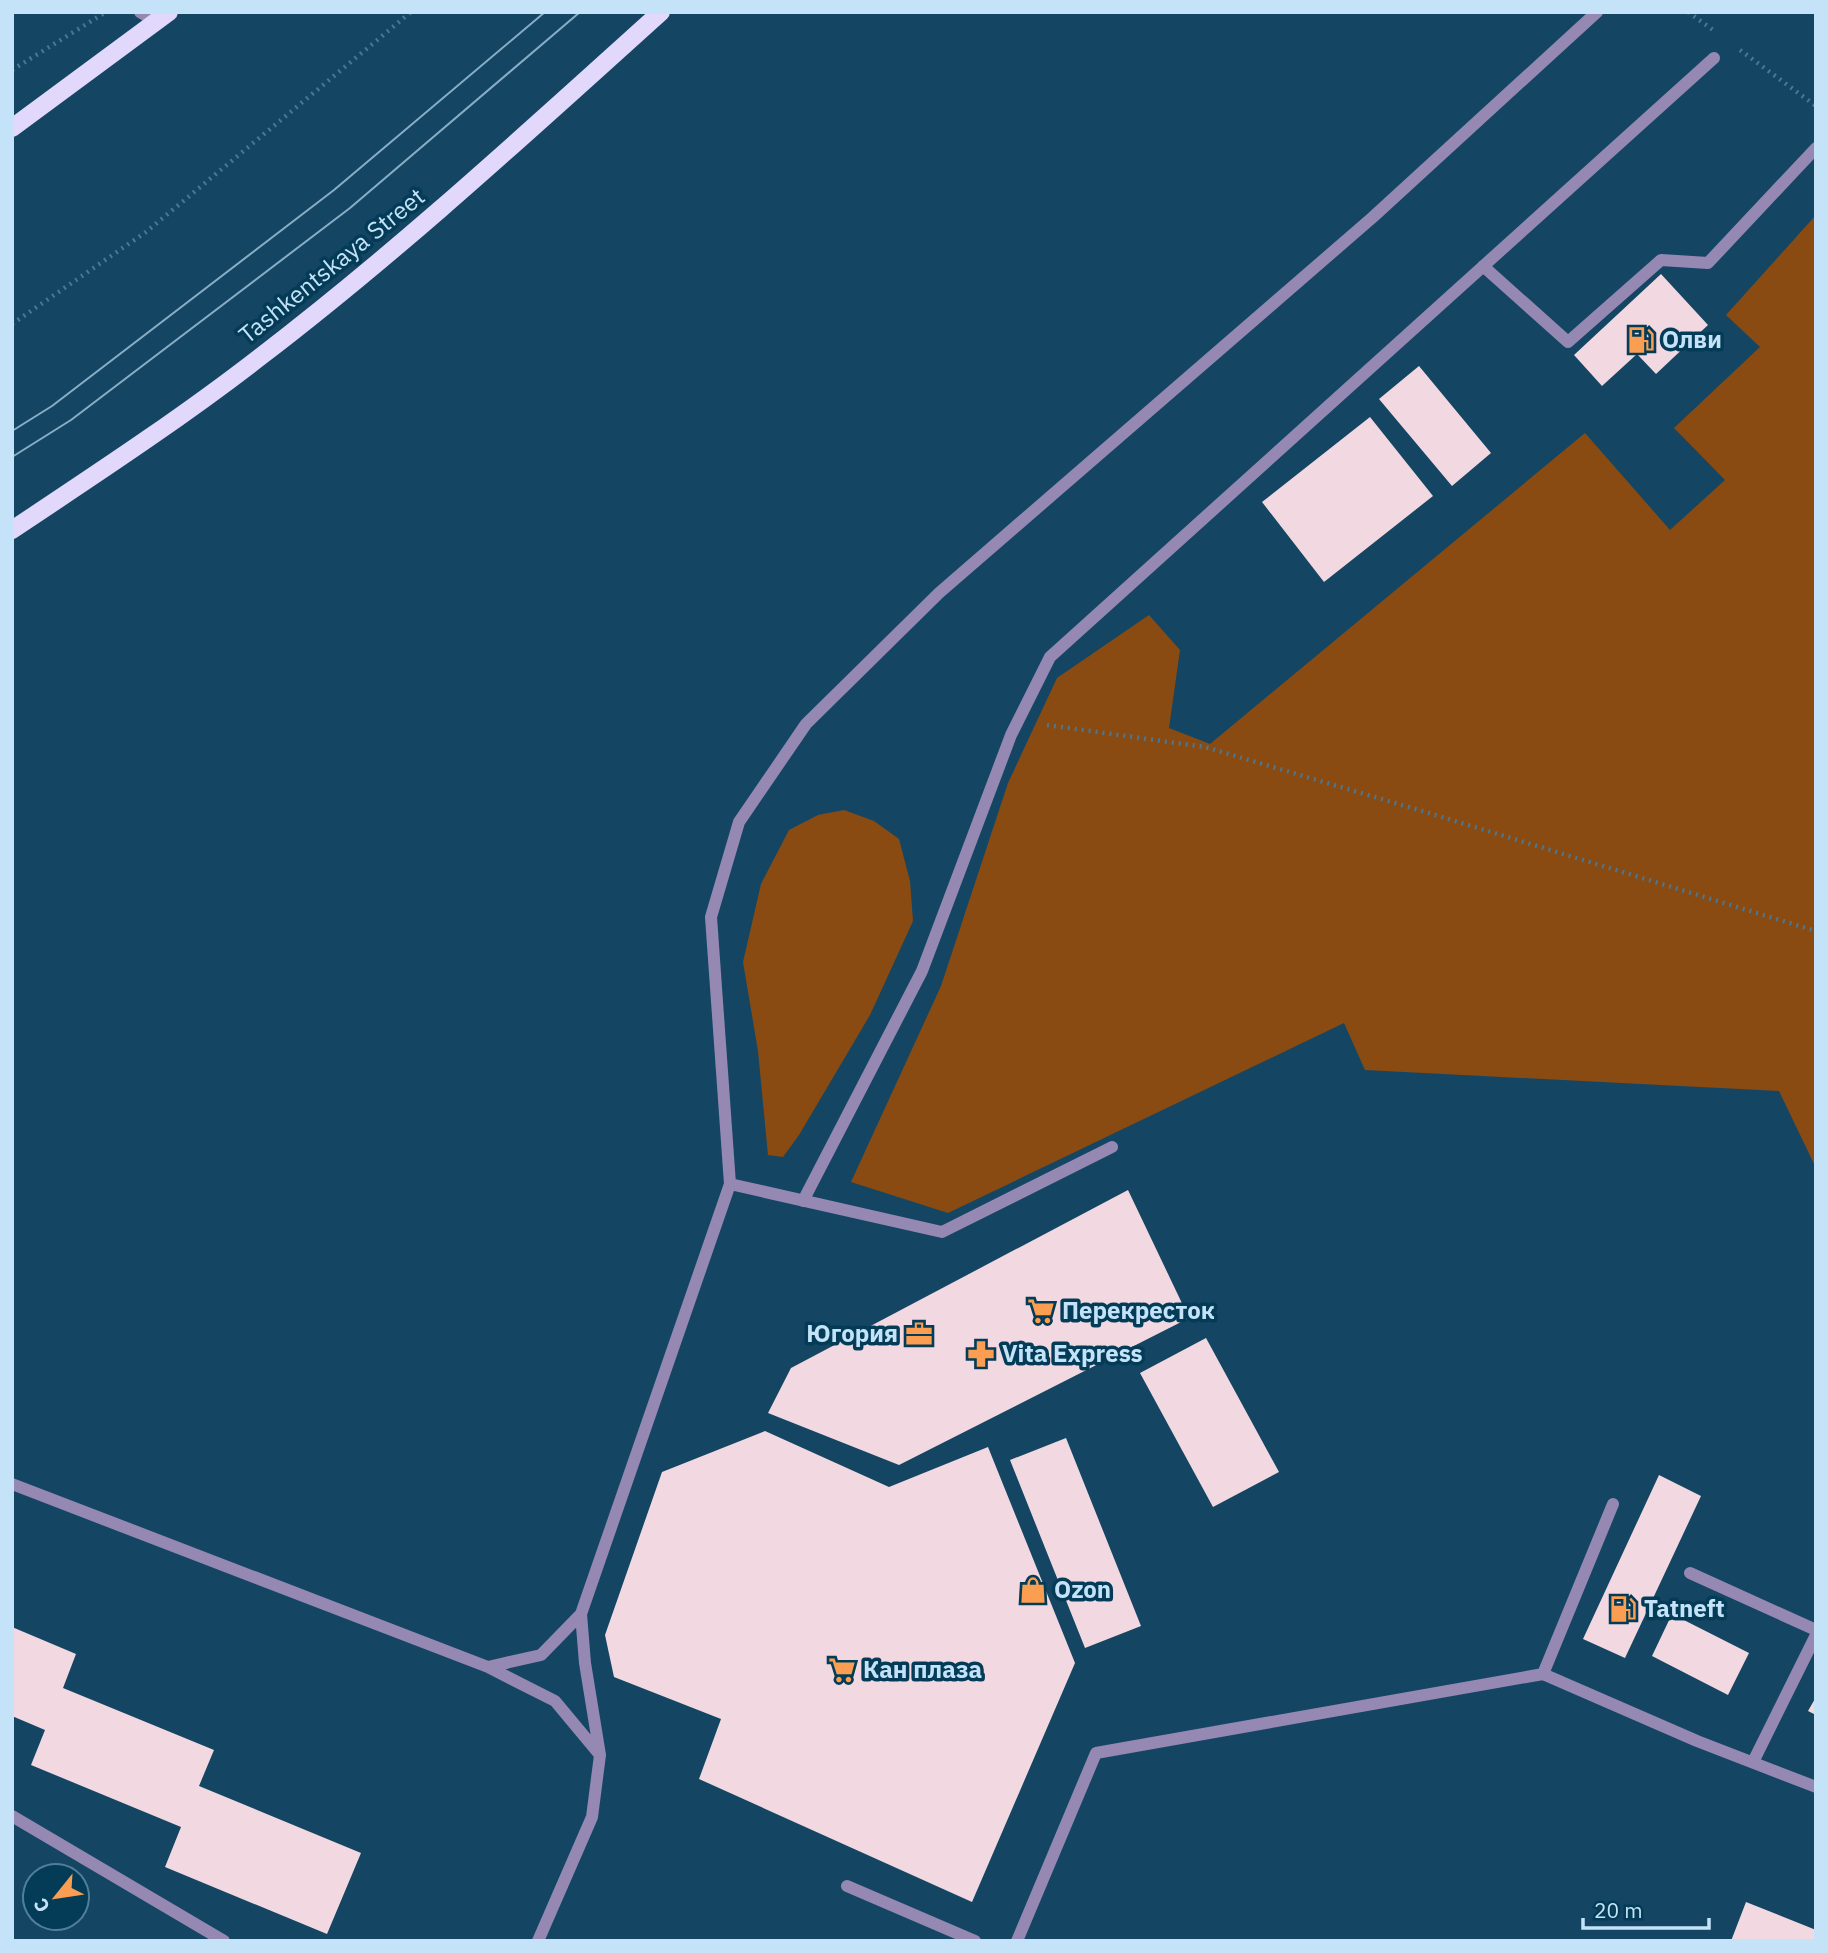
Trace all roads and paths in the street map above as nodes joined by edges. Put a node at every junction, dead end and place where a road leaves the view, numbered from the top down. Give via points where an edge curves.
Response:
1 (106, 12) edge
2 (140, 12) edge
3 (411, 12) edge
4 (661, 12) edge
5 (1597, 12) edge
6 (1688, 12) edge
7 (163, 17) edge
8 (1720, 36) dead end
9 (1731, 44) dead end
10 (1714, 58) dead end
11 (12, 70) edge
12 (1816, 106) edge
13 (12, 128) edge
14 (1816, 148) edge
15 (1483, 266) junction
16 (12, 324) edge
17 (12, 530) edge
18 (1018, 721) junction
19 (1816, 931) edge
20 (1112, 1147) dead end
21 (730, 1184) junction
22 (803, 1200) junction
23 (12, 1484) edge
24 (1613, 1504) dead end
25 (1690, 1573) dead end
26 (581, 1614) junction
27 (1816, 1633) edge
28 (488, 1667) junction
29 (1543, 1674) junction
30 (600, 1755) junction
31 (1753, 1762) junction
32 (1816, 1787) edge
33 (12, 1816) edge
34 (847, 1886) dead end
35 (224, 1941) edge
36 (538, 1941) edge
37 (975, 1941) edge
38 (1017, 1941) edge

1 - 11 path
2 - 7 street
3 - 16 path via 146,232
4 - 17 main road, Tashkentskaya Street via 395,248 260,357
5 - 21 street via 1373,217 939,593 806,724 739,822 710,918
6 - 8 path
7 - 13 main road
9 - 12 path
10 - 15 street
14 - 15 street via 1708,263 1661,260 1568,342
15 - 18 street via 1050,657
18 - 19 path via 1205,747
18 - 22 street via 922,971
20 - 22 street via 942,1232
21 - 22 street
21 - 26 street
23 - 28 street
24 - 29 street
25 - 27 street
26 - 28 street via 541,1656
26 - 30 street
27 - 31 street
28 - 30 street via 555,1701
29 - 31 street
29 - 38 street via 1097,1753
30 - 36 street via 592,1818
31 - 32 street
33 - 35 street
34 - 37 street

